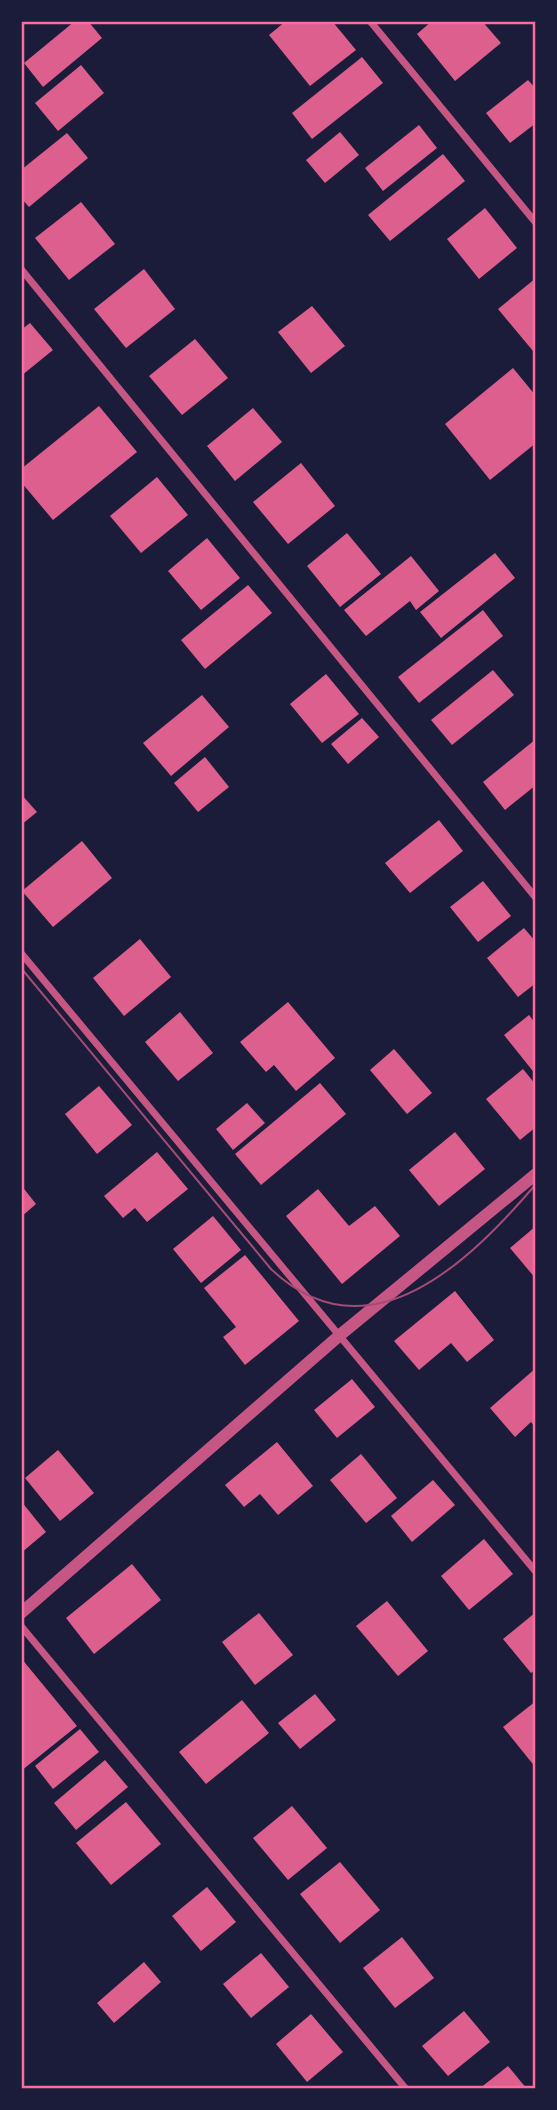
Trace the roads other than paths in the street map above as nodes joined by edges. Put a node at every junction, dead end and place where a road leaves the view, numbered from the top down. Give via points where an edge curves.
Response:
1 (370, 21) edge
2 (536, 223) edge
3 (21, 269) edge
4 (536, 898) edge
5 (21, 953) edge
6 (536, 1174) edge
7 (340, 1335) junction
8 (536, 1572) edge
9 (21, 1613) edge
10 (21, 1626) edge
11 (406, 2089) edge

1 - 2 street
3 - 4 street
5 - 7 street
6 - 7 street
7 - 8 street
7 - 9 street
10 - 11 street

